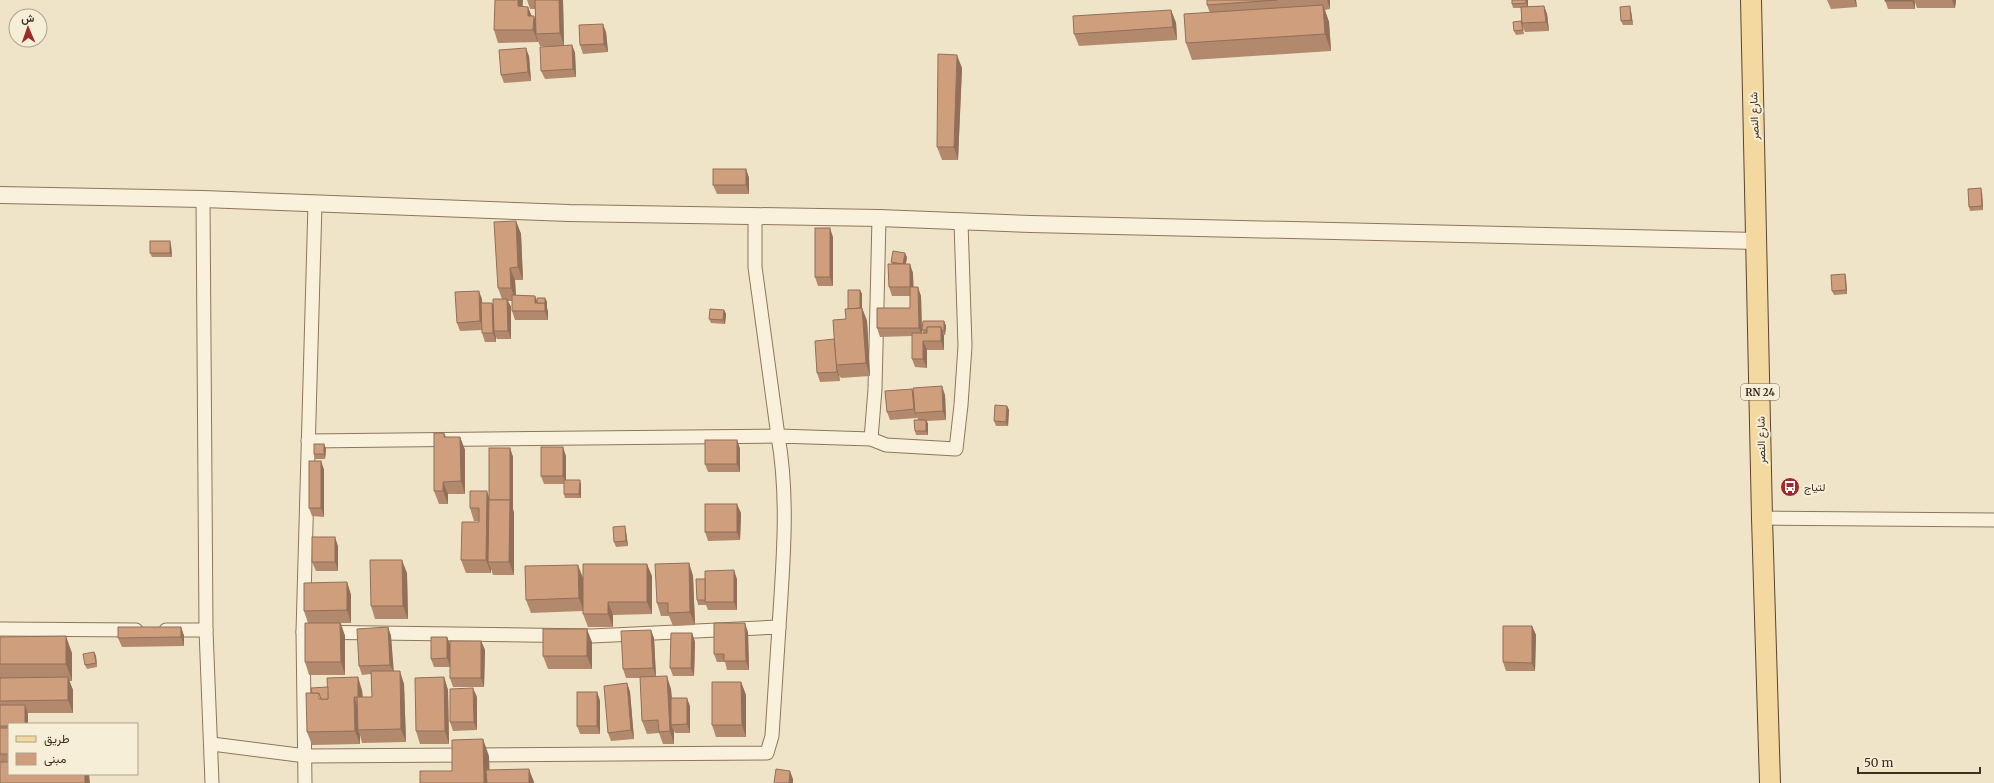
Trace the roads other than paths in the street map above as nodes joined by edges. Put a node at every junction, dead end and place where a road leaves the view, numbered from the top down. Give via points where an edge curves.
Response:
1 (1751, 0) edge
2 (0, 196) edge
3 (203, 199) junction
4 (315, 204) junction
5 (756, 215) junction
6 (879, 218) junction
7 (961, 222) junction
8 (1757, 241) junction
9 (778, 436) junction
10 (871, 439) junction
11 (308, 442) junction
12 (1762, 518) junction
13 (1994, 520) edge
14 (779, 627) junction
15 (0, 629) edge
16 (206, 630) junction
17 (303, 632) junction
18 (212, 744) junction
19 (306, 756) junction
20 (212, 783) edge
21 (305, 783) edge
22 (1770, 783) edge

1 - 8 main road, شارع النصر / RN 24
2 - 3 street
3 - 4 street
3 - 16 street
4 - 5 street
4 - 11 street
5 - 6 street
5 - 9 street via 755,267
6 - 7 street
6 - 10 street via 875,389
7 - 8 street
7 - 10 street via 965,346 956,449 886,445
8 - 12 main road, شارع النصر / RN 24
9 - 10 street
9 - 11 street
9 - 14 street via 783,465 783,556
11 - 17 street
12 - 13 street
12 - 22 main road, شارع النصر / RN 24
14 - 17 street via 592,636
14 - 19 street via 772,736 767,753
15 - 16 street
16 - 18 street
17 - 19 street
18 - 19 street
18 - 20 street
19 - 21 street

